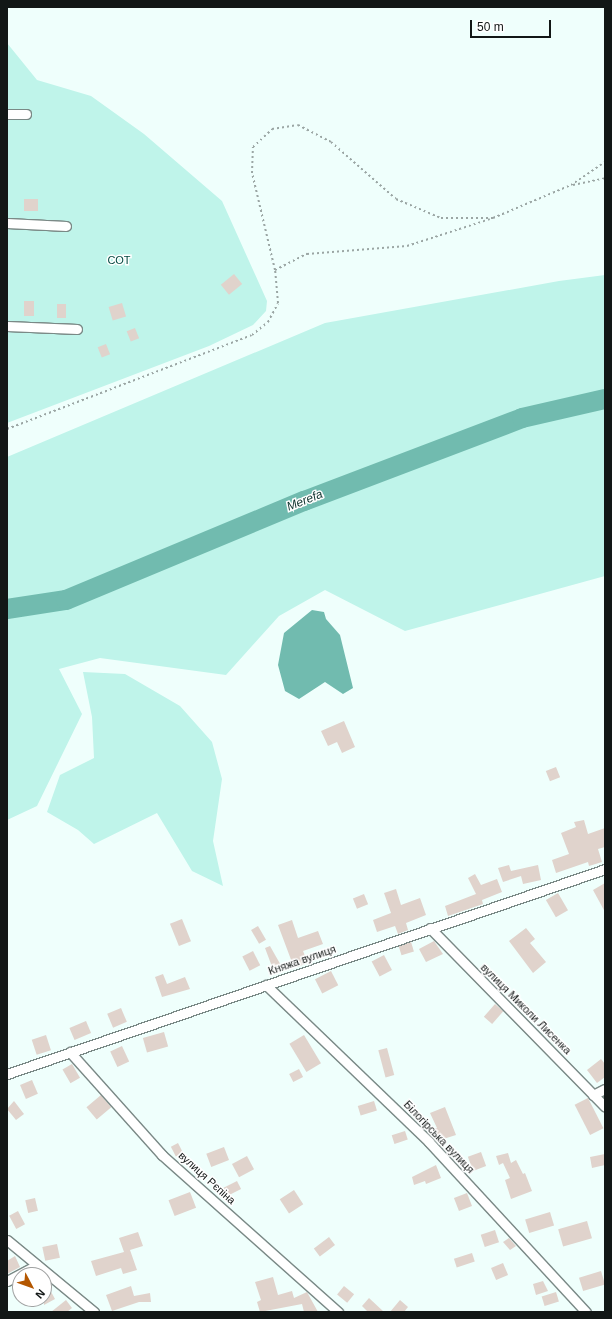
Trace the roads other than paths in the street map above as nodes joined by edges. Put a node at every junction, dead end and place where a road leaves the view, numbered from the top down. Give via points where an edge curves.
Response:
1 (7, 114) edge
2 (26, 114) dead end
3 (7, 223) edge
4 (66, 226) dead end
5 (7, 326) edge
6 (77, 329) dead end
7 (605, 869) edge
8 (430, 928) junction
9 (266, 985) junction
10 (70, 1052) junction
11 (7, 1074) edge
12 (605, 1089) edge
13 (593, 1094) junction
14 (605, 1107) edge
15 (7, 1240) edge
16 (37, 1265) junction
17 (7, 1281) edge
18 (94, 1312) edge
19 (338, 1312) edge
20 (586, 1312) edge

1 - 2 street
3 - 4 street
5 - 6 street
7 - 8 street, Княжа вулиця
8 - 9 street, Княжа вулиця
8 - 13 street, вулиця Миколи Лисенка
9 - 10 street, Княжа вулиця
9 - 20 street, Білогірська вулиця via 429,1142
10 - 11 street, Княжа вулиця
10 - 19 street, вулиця Рєпіна via 162,1154
12 - 13 street
13 - 14 street, вулиця Миколи Лисенка
15 - 16 street
16 - 17 street
16 - 18 street

